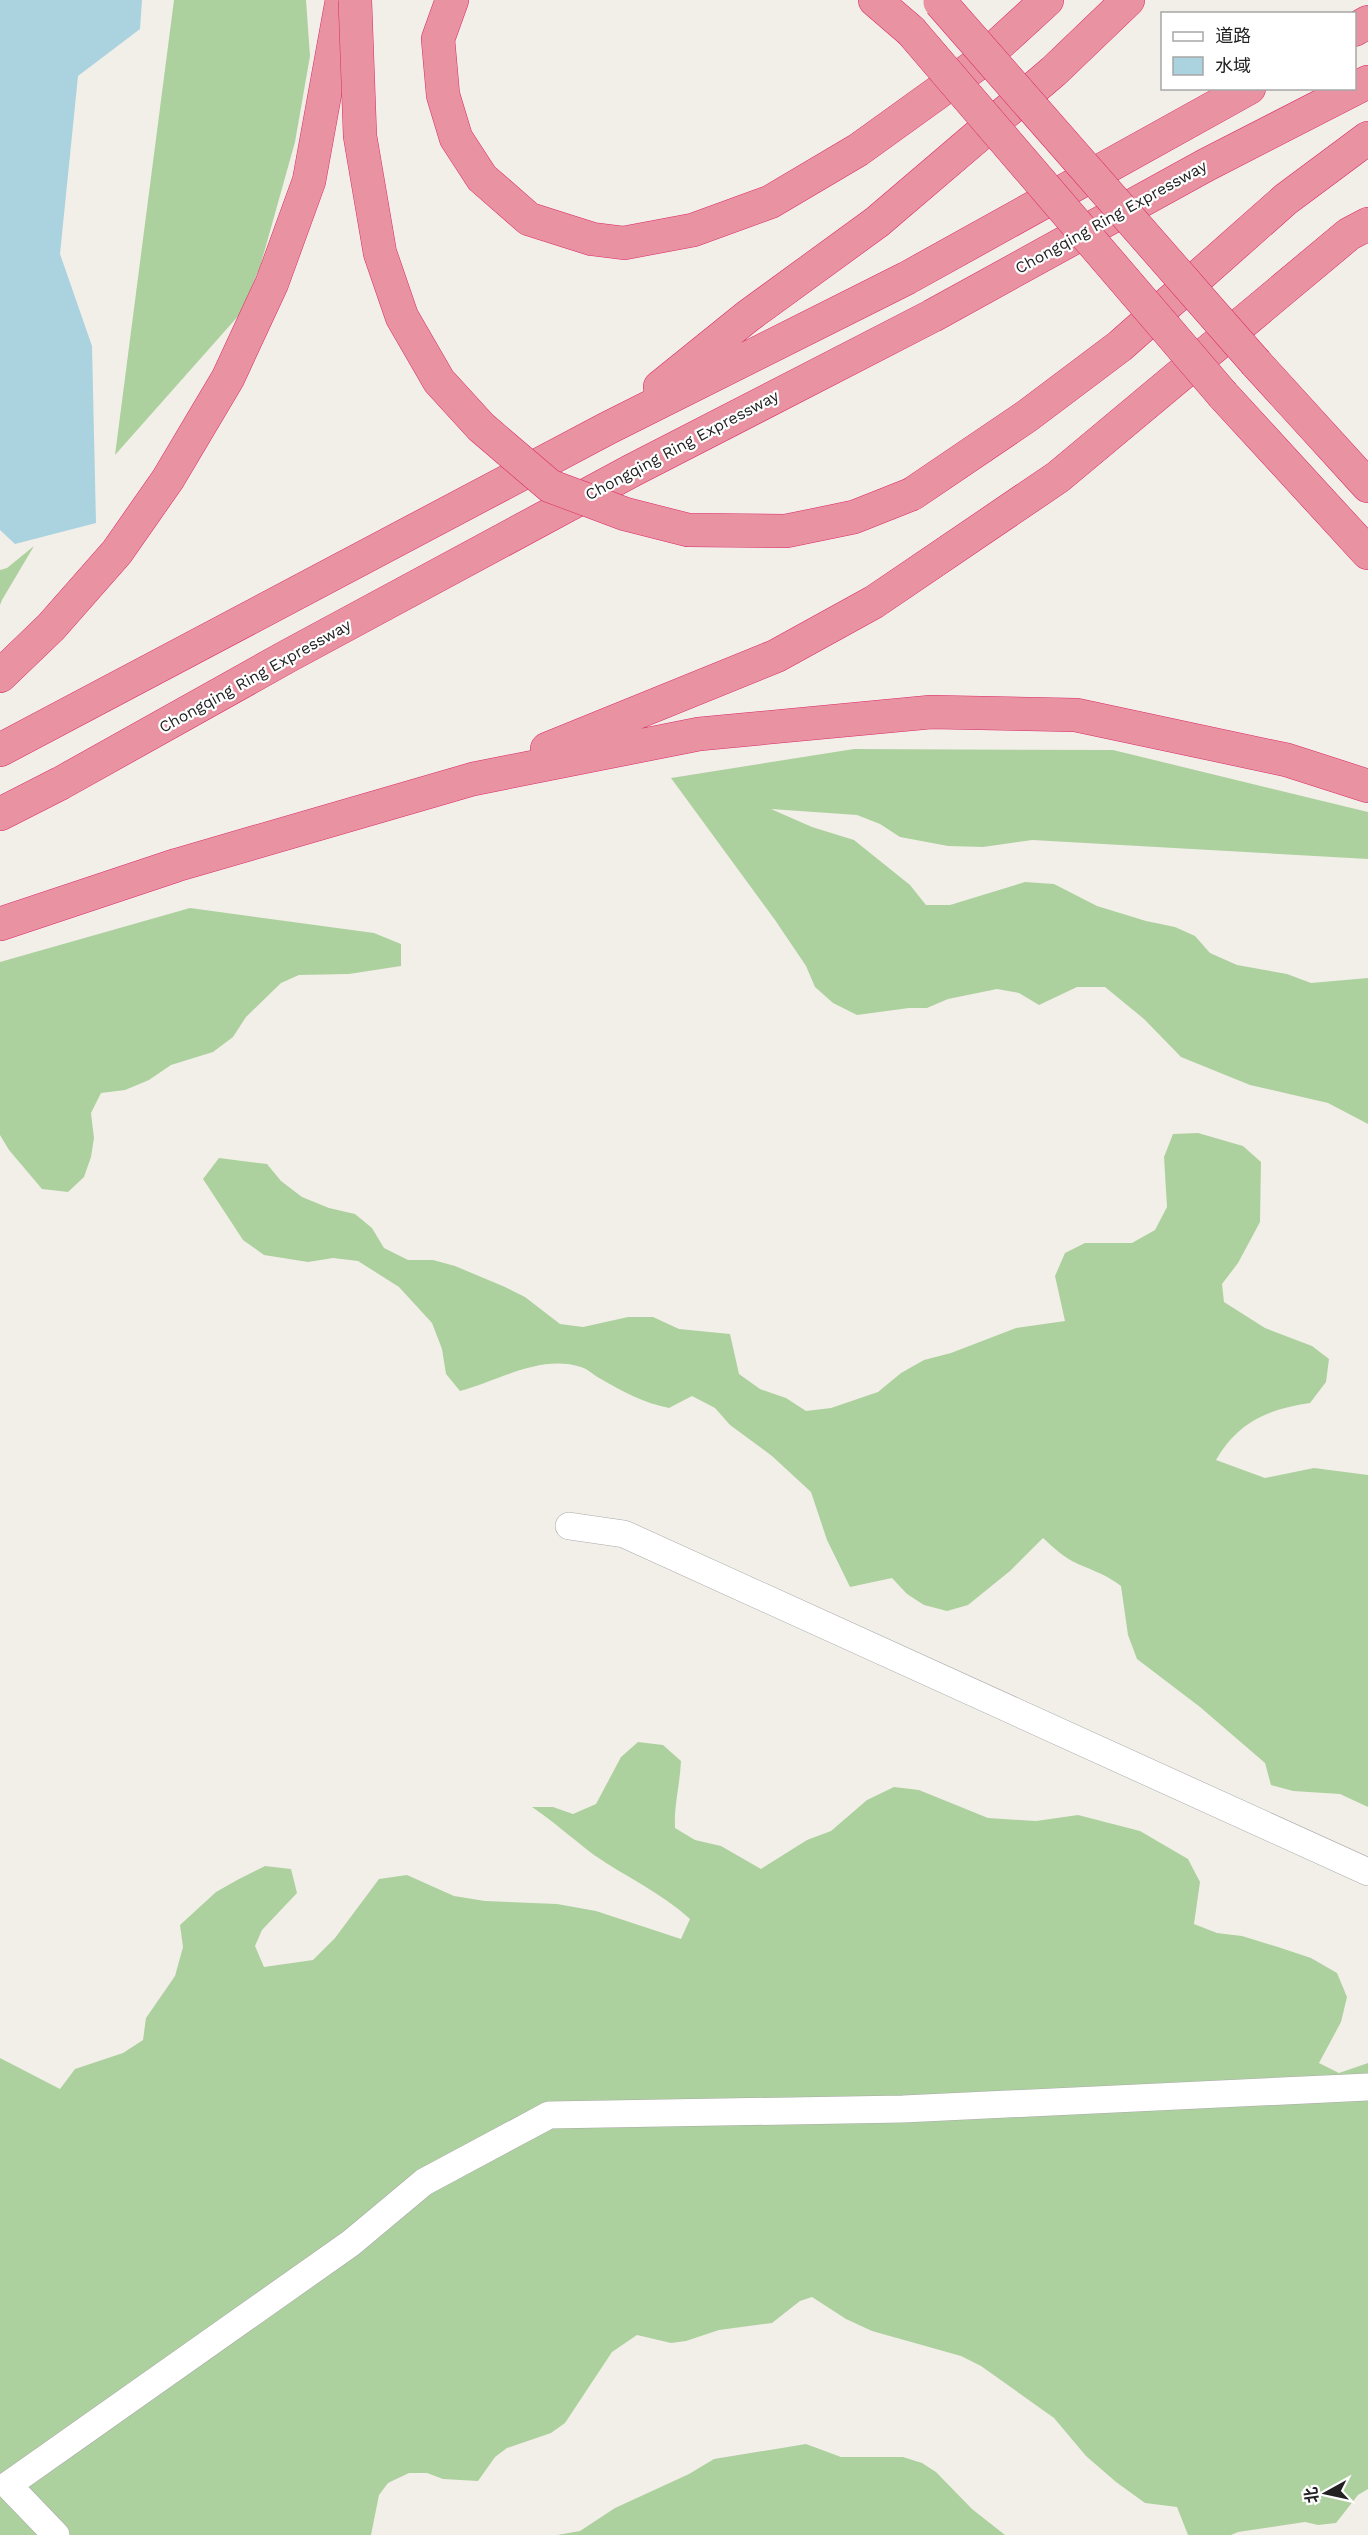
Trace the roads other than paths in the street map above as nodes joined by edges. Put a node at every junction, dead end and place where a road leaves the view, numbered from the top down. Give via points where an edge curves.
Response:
1 (342, 0) edge
2 (355, 0) edge
3 (452, 0) edge
4 (875, 0) edge
5 (884, 0) edge
6 (1047, 0) edge
7 (1128, 0) edge
8 (939, 1) edge
9 (911, 31) junction
10 (1245, 90) edge
11 (1352, 90) edge
12 (1368, 138) edge
13 (1368, 224) edge
14 (1285, 396) junction
15 (608, 428) junction
16 (1368, 462) edge
17 (1368, 486) edge
18 (1368, 554) edge
19 (0, 676) edge
20 (0, 750) edge
21 (473, 779) junction
22 (1368, 786) edge
23 (0, 814) edge
24 (0, 924) edge
25 (569, 1526) dead end
26 (1368, 1872) edge
27 (1368, 2087) edge
28 (56, 2535) edge

1 - 19 highway via 309,181 272,283 228,378 168,479 117,552 51,627
2 - 12 highway, bridge via 360,136 380,253 402,316 439,381 481,427 550,486 625,514 688,530 786,531 854,517 912,494 1027,416 1120,346 1286,199
3 - 6 highway via 438,39 443,95 456,138 482,177 529,219 592,239 624,243 693,230 770,202 858,150 976,65
4 - 9 highway
5 - 9 highway
7 - 15 highway via 1054,71 877,222 748,316
8 - 14 highway, bridge
9 - 18 highway, bridge via 1223,395
10 - 15 highway via 907,278
11 - 23 highway, Chongqing Ring Expressway via 1206,165 932,316 620,476
13 - 21 highway via 1349,234 1058,477 874,602 776,656
14 - 16 highway
14 - 17 highway
15 - 20 highway
21 - 22 highway via 699,734 931,712 1076,715 1287,760
21 - 24 highway via 177,865
25 - 26 street via 624,1534
27 - 28 street via 903,2109 549,2115 424,2182 351,2243 8,2485

